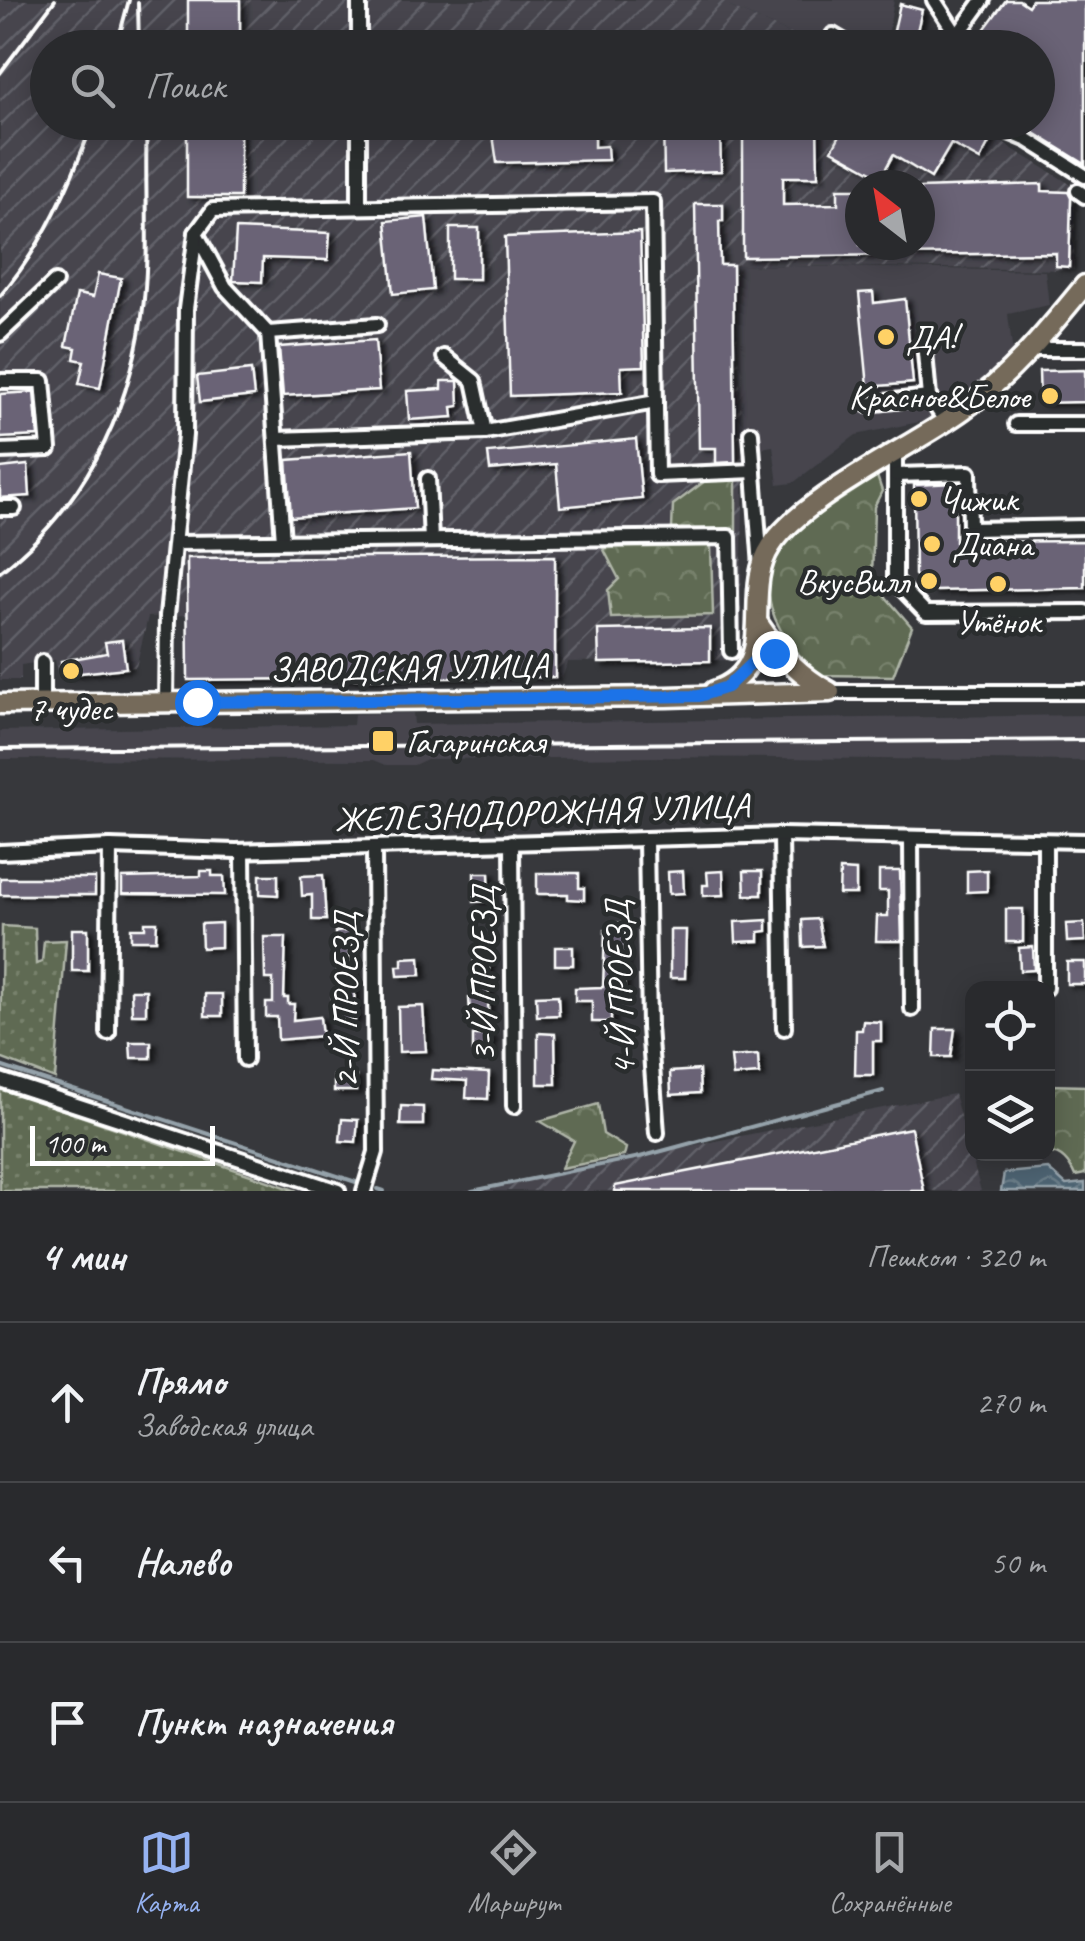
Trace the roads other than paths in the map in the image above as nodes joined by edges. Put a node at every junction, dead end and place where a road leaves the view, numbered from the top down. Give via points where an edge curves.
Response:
1 (359, 0) edge
2 (934, 0) edge
3 (983, 0) edge
4 (359, 30) edge
5 (953, 30) edge
6 (967, 30) edge
7 (359, 140) edge
8 (1028, 140) edge
9 (1085, 176) edge
10 (359, 207) junction
11 (196, 233) junction
12 (55, 282) dead end
13 (1085, 285) edge
14 (377, 326) dead end
15 (268, 333) junction
16 (0, 334) edge
17 (924, 342) dead end
18 (1031, 349) junction
19 (1085, 349) edge
20 (444, 357) dead end
21 (0, 381) edge
22 (930, 397) junction
23 (656, 402) junction
24 (866, 404) dead end
25 (946, 422) junction
26 (1016, 424) dead end
27 (1085, 424) edge
28 (485, 432) junction
29 (751, 433) dead end
30 (276, 440) junction
31 (0, 451) edge
32 (896, 454) junction
33 (754, 472) junction
34 (896, 475) junction
35 (428, 478) dead end
36 (1085, 527) edge
37 (431, 540) junction
38 (175, 542) junction
39 (283, 542) junction
40 (761, 568) junction
41 (1085, 612) edge
42 (758, 623) junction
43 (731, 651) dead end
44 (785, 658) junction
45 (42, 662) dead end
46 (749, 667) junction
47 (830, 692) junction
48 (1085, 692) edge
49 (771, 694) junction
50 (699, 696) junction
51 (166, 702) junction
52 (0, 704) edge
53 (42, 704) junction
54 (781, 835) junction
55 (911, 838) junction
56 (646, 840) junction
57 (1045, 841) junction
58 (1085, 841) edge
59 (512, 842) junction
60 (110, 847) junction
61 (374, 848) junction
62 (243, 851) junction
63 (0, 852) edge
64 (1045, 981) edge
65 (912, 1010) dead end
66 (784, 1028) dead end
67 (108, 1033) dead end
68 (245, 1059) dead end
69 (0, 1080) edge
70 (514, 1106) dead end
71 (657, 1133) dead end
72 (338, 1191) edge
73 (364, 1191) edge

1 - 4 street
2 - 5 street
3 - 6 street
7 - 10 street
8 - 9 street
10 - 11 street via 213,210
10 - 23 street via 653,202
11 - 15 street via 225,286
11 - 38 street
12 - 16 street
13 - 18 main road
14 - 15 street
15 - 30 street
17 - 22 street
18 - 19 street
18 - 25 main road
20 - 28 street via 474,381
21 - 31 street via 43,380 49,449
22 - 24 street
22 - 25 street
23 - 28 street
23 - 33 street via 657,476
25 - 32 main road
26 - 27 street
28 - 30 street
29 - 33 street
30 - 39 street
32 - 34 street
32 - 40 main road via 802,514 769,549
33 - 40 street
34 - 36 street via 969,473 970,529
34 - 41 street via 895,580 926,612
35 - 37 street
37 - 39 street
37 - 43 street via 729,537
38 - 39 street
38 - 51 street
40 - 42 main road
42 - 44 main road
42 - 46 main road
44 - 46 main road via 767,654
44 - 47 main road
44 - 49 main road via 788,686
45 - 53 street
46 - 49 main road via 754,683
46 - 50 main road via 727,687
47 - 48 street
47 - 49 main road, ЗАВОДСКАЯ УЛИЦА
49 - 50 main road, ЗАВОДСКАЯ УЛИЦА
50 - 51 main road, ЗАВОДСКАЯ УЛИЦА
51 - 53 main road, ЗАВОДСКАЯ УЛИЦА
52 - 53 main road, ЗАВОДСКАЯ УЛИЦА
54 - 55 street, ЖЕЛЕЗНОДОРОЖНАЯ УЛИЦА
54 - 56 street, ЖЕЛЕЗНОДОРОЖНАЯ УЛИЦА
54 - 66 street
55 - 57 street, ЖЕЛЕЗНОДОРОЖНАЯ УЛИЦА
55 - 65 street
56 - 59 street, ЖЕЛЕЗНОДОРОЖНАЯ УЛИЦА
56 - 71 street, 4-Й ПРОЕЗД
57 - 58 street, ЖЕЛЕЗНОДОРОЖНАЯ УЛИЦА
57 - 64 street
59 - 61 street, ЖЕЛЕЗНОДОРОЖНАЯ УЛИЦА
59 - 70 street, 3-Й ПРОЕЗД
60 - 62 street, ЖЕЛЕЗНОДОРОЖНАЯ УЛИЦА
60 - 63 street, ЖЕЛЕЗНОДОРОЖНАЯ УЛИЦА
60 - 67 street
61 - 62 street, ЖЕЛЕЗНОДОРОЖНАЯ УЛИЦА
61 - 73 street, 2-Й ПРОЕЗД via 376,1152
62 - 68 street
69 - 72 street

